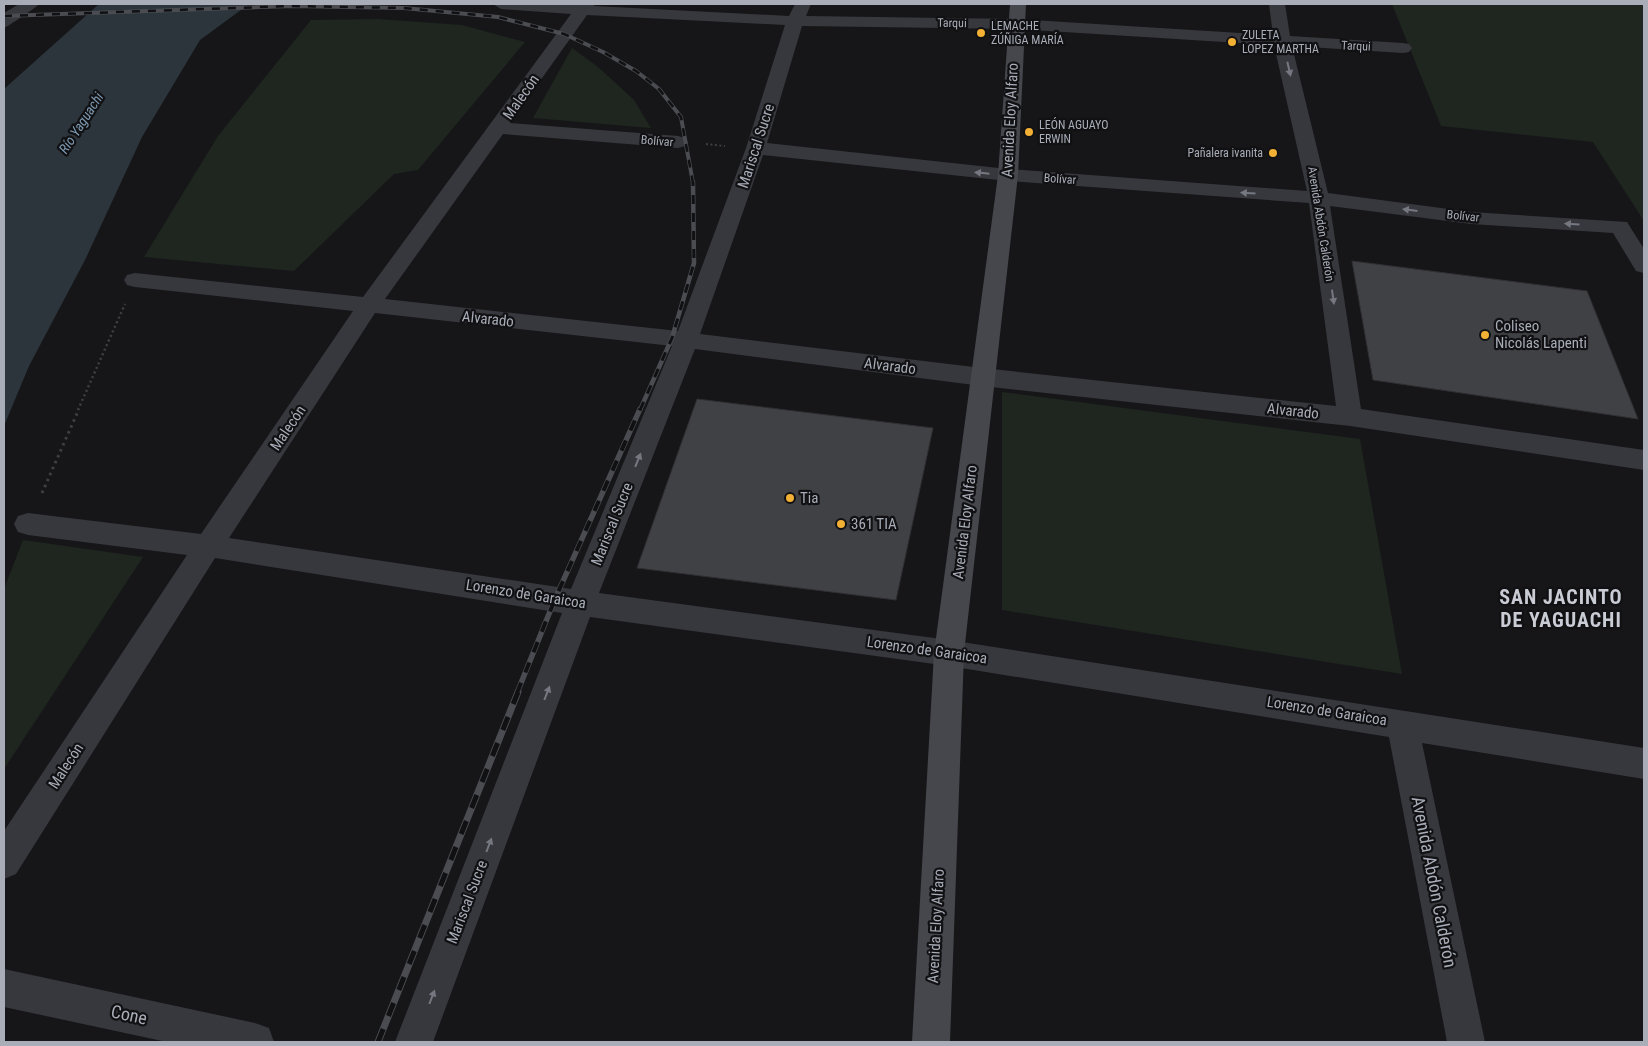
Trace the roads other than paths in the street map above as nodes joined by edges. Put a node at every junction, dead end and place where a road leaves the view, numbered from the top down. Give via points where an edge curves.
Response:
1 (30, 4) edge
2 (501, 4) edge
3 (803, 4) edge
4 (1277, 4) edge
5 (4, 6) edge
6 (585, 7) edge
7 (1016, 14) edge
8 (795, 21) junction
9 (4, 24) edge
10 (1282, 42) junction
11 (1402, 48) dead end
12 (499, 128) junction
13 (678, 142) road end
14 (756, 148) junction
15 (1008, 175) junction
16 (1319, 198) junction
17 (1644, 266) edge
18 (135, 280) road end
19 (368, 307) junction
20 (686, 341) junction
21 (982, 377) junction
22 (1350, 417) junction
23 (1644, 460) edge
24 (28, 524) road end
25 (208, 546) junction
26 (580, 603) junction
27 (949, 652) junction
28 (1402, 723) junction
29 (1644, 763) edge
30 (4, 862) edge
31 (4, 988) edge
32 (255, 1042) edge
33 (414, 1042) edge
34 (931, 1042) edge
35 (1466, 1042) edge

1 - 5 street
1 - 9 street
2 - 6 street, Tarqui
3 - 8 street, Mariscal Sucre
4 - 10 street, Avenida Abdón Calderón
6 - 8 street, Tarqui
6 - 12 street, Malecón
7 - 8 street, Tarqui
7 - 10 street, Tarqui
7 - 15 street, Avenida Eloy Alfaro
8 - 14 street, Mariscal Sucre
10 - 11 street, Tarqui
10 -> 16 street, Avenida Abdón Calderón
12 - 13 street, Bolívar
12 - 19 street, Malecón
15 -> 14 street, Bolívar
14 - 20 street, Mariscal Sucre
16 -> 15 street, Bolívar
15 - 21 street, Avenida Eloy Alfaro
17 -> 16 street, Bolívar via 1620,227 1472,218
16 -> 22 street, Avenida Abdón Calderón
18 - 19 street, Alvarado
19 - 20 street, Alvarado
19 - 25 street, Malecón
20 - 21 street, Alvarado
26 -> 20 street, Mariscal Sucre
21 - 22 street, Alvarado
21 - 27 street, Avenida Eloy Alfaro
22 - 23 street, Alvarado
24 - 25 street, Lorenzo de Garaicoa
25 - 26 street, Lorenzo de Garaicoa
25 - 30 street, Malecón
26 - 27 street, Lorenzo de Garaicoa
33 -> 26 street, Mariscal Sucre
27 - 28 street, Lorenzo de Garaicoa
27 - 34 street, Avenida Eloy Alfaro
28 - 29 street, Lorenzo de Garaicoa
28 - 35 street, Avenida Abdón Calderón
31 - 32 street, Cone

